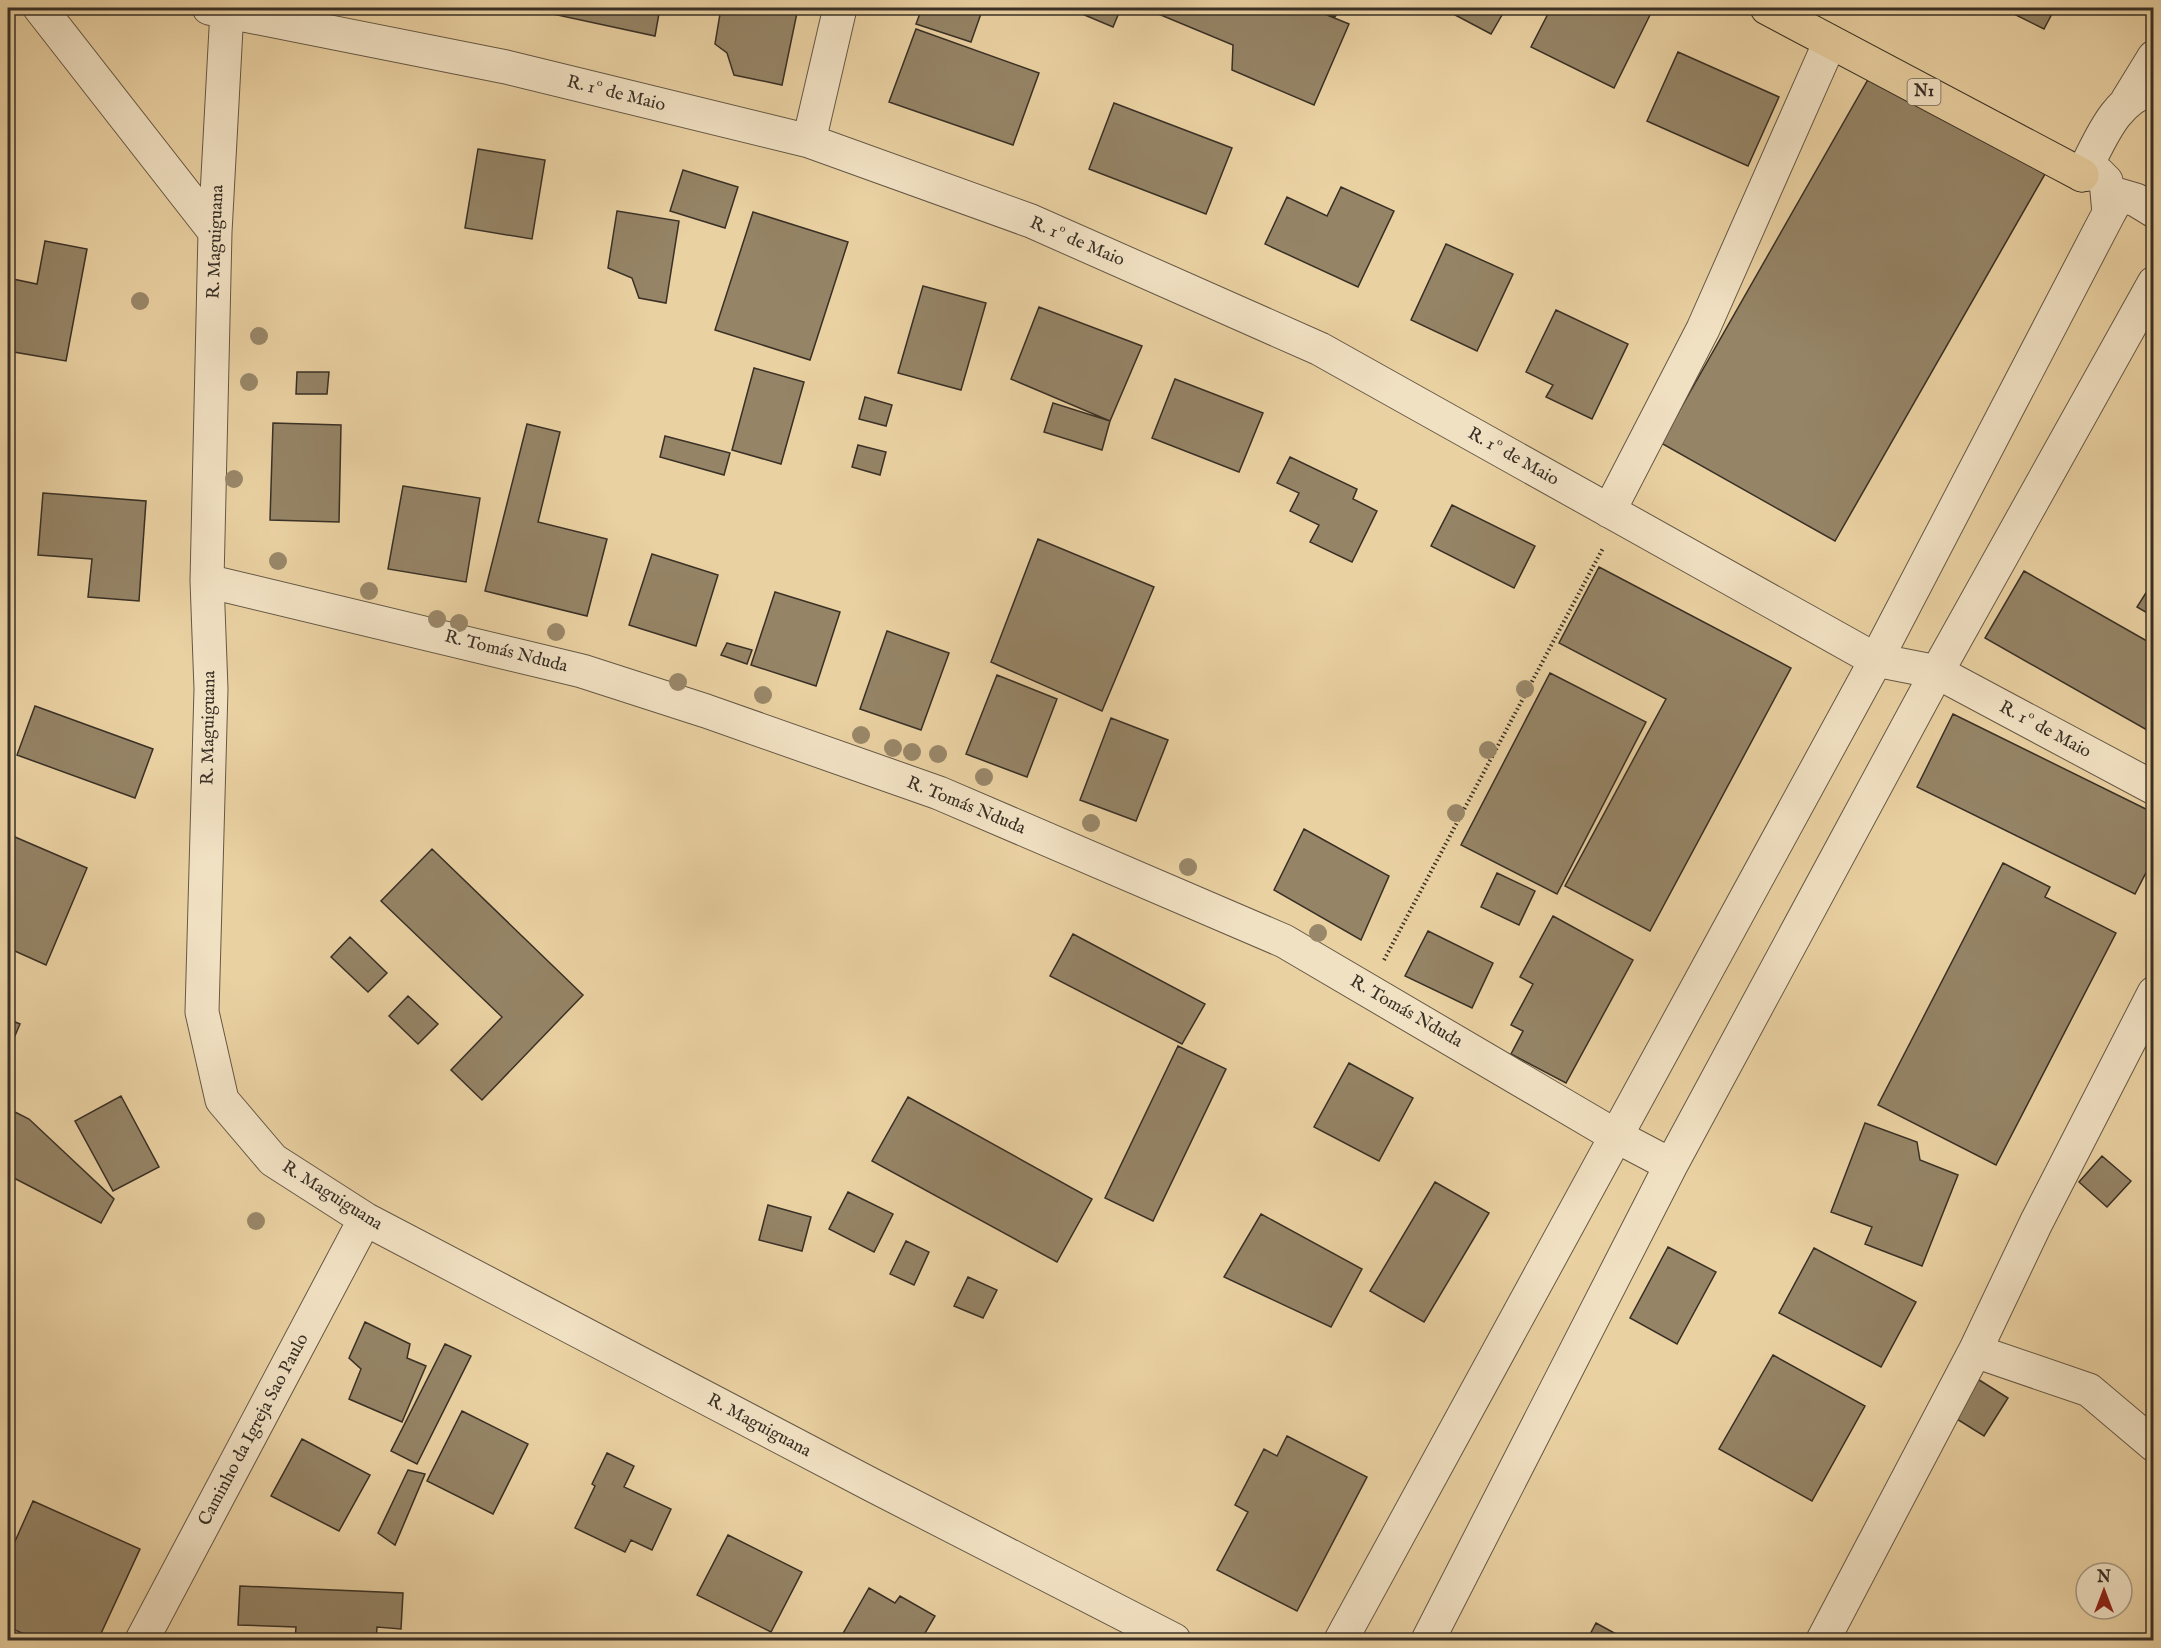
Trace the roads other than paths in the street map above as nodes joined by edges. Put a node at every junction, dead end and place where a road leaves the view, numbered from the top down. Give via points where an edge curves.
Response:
1 (40, 8) edge
2 (840, 8) edge
3 (1767, 8) edge
4 (218, 9) edge
5 (1830, 42) junction
6 (2154, 57) edge
7 (2140, 95) edge
8 (809, 141) junction
9 (2082, 175) junction
10 (2154, 211) edge
11 (2109, 213) junction
12 (215, 232) junction
13 (2154, 282) edge
14 (1609, 525) junction
15 (207, 581) junction
16 (1876, 660) junction
17 (1937, 672) junction
18 (2154, 788) edge
19 (2154, 993) edge
20 (1616, 1136) junction
21 (1671, 1165) junction
22 (365, 1219) junction
23 (1975, 1351) junction
24 (2154, 1445) edge
25 (142, 1641) edge
26 (1174, 1641) edge
27 (1341, 1641) edge
28 (1428, 1641) edge
29 (1823, 1641) edge

1 - 12 street
2 - 8 street
3 - 5 highway, N1
4 - 8 street, R. 1º de Maio via 506,67
4 - 12 street, R. Maguiguana
5 - 9 highway, N1
5 - 14 street via 1703,329
6 - 7 street
7 - 9 street via 2117,112
8 - 14 street, R. 1º de Maio via 1031,222 1320,349
9 - 11 street via 2098,173 2106,180
10 - 11 street via 2120,195
11 - 16 street
12 - 15 street, R. Maguiguana
13 - 17 street
14 - 16 street, R. 1º de Maio
15 - 20 street, R. Tomás Nduda via 582,671 939,793 1284,941
15 - 22 street, R. Maguiguana via 211,689 202,1012 222,1100 273,1160
16 - 17 street, R. 1º de Maio
16 - 20 street
17 - 18 street, R. 1º de Maio
17 - 21 street
19 - 23 street
20 - 21 street, R. Tomás Nduda
20 - 27 street
21 - 28 street
22 - 25 street, Caminho da Igreja Sao Paulo
22 - 26 street, R. Maguiguana
23 - 24 street via 2089,1390
23 - 29 street

